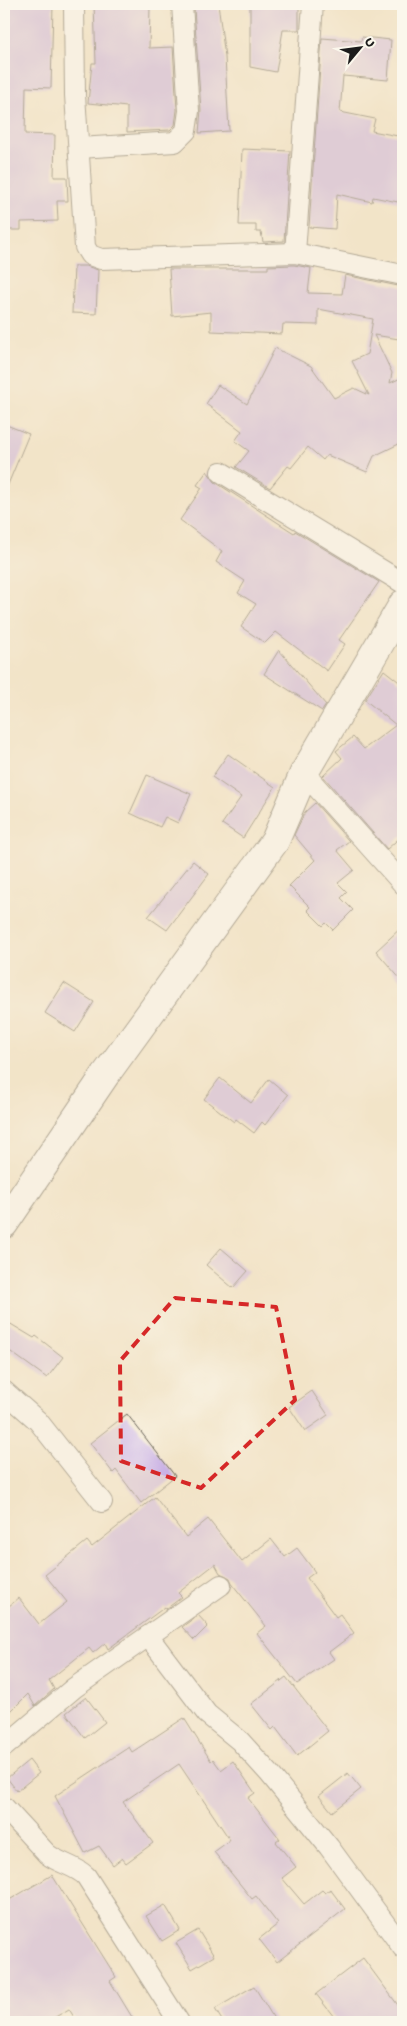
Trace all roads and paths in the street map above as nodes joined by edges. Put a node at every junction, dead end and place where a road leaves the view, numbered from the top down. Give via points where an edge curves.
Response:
1 (74, 4) edge
2 (182, 4) edge
3 (313, 4) edge
4 (79, 148) junction
5 (295, 253) junction
6 (403, 275) edge
7 (221, 472) dead end
8 (403, 583) edge
9 (403, 604) edge
10 (304, 773) junction
11 (403, 884) edge
12 (4, 1224) edge
13 (4, 1391) edge
14 (102, 1502) dead end
15 (220, 1584) dead end
16 (148, 1636) junction
17 (4, 1747) edge
18 (4, 1807) edge
19 (403, 1948) edge
20 (179, 2022) edge

1 - 4 street
2 - 4 street via 189,111 186,131 175,142
3 - 5 street
4 - 5 street via 85,247 94,258
5 - 6 street
7 - 8 street
9 - 10 street
10 - 11 street
10 - 12 street via 275,841 106,1074
13 - 14 street via 38,1420
15 - 16 street
16 - 17 street via 74,1688
16 - 19 street via 207,1714 240,1741 269,1773 329,1847
18 - 20 street via 47,1854 79,1869 86,1876

